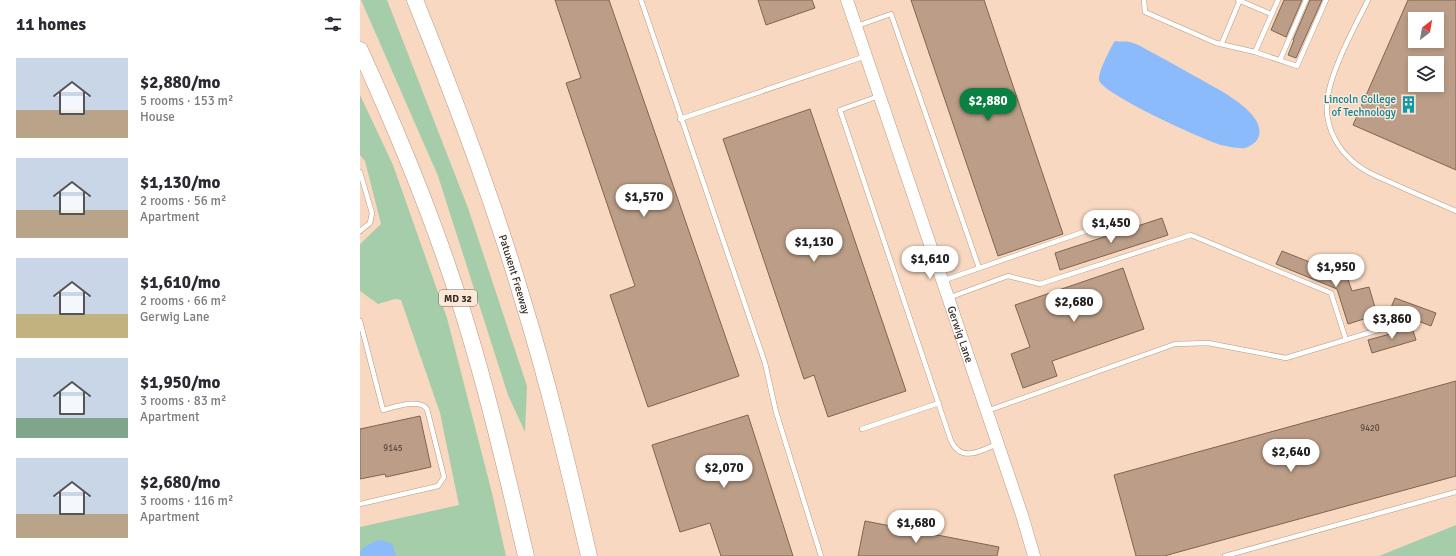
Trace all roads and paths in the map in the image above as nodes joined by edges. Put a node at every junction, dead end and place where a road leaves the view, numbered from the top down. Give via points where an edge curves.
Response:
1 (415, 0) edge
2 (640, 0) edge
3 (847, 0) edge
4 (1144, 0) edge
5 (1239, 0) edge
6 (1278, 0) edge
7 (1306, 0) edge
8 (1326, 0) edge
9 (1368, 0) edge
10 (1271, 14) junction
11 (856, 27) junction
12 (1222, 43) junction
13 (360, 50) edge
14 (1255, 52) junction
15 (866, 56) junction
16 (1280, 60) junction
17 (879, 96) junction
18 (680, 119) junction
19 (360, 172) edge
20 (1456, 211) edge
21 (1092, 229) dead end
22 (360, 231) edge
23 (979, 268) junction
24 (942, 281) junction
25 (948, 298) junction
26 (360, 321) edge
27 (1398, 324) dead end
28 (1346, 340) junction
29 (939, 404) junction
30 (987, 411) junction
31 (862, 429) dead end
32 (998, 444) junction
33 (1456, 492) edge
34 (360, 504) edge
35 (526, 556) edge
36 (588, 556) edge
37 (821, 556) edge
38 (1034, 556) edge
39 (1225, 556) edge

1 - 36 highway, Patuxent Freeway via 486,187 523,300 562,441
2 - 18 lane
3 - 11 street, Gerwig Lane
4 - 12 lane via 1145,12 1216,43
5 - 10 lane
5 - 12 lane
6 - 10 lane
7 - 16 lane
8 - 16 lane via 1297,66
9 - 20 lane via 1334,71 1326,104 1330,130 1344,154 1371,174
10 - 14 lane
11 - 15 street, Gerwig Lane
11 - 23 lane via 891,14
12 - 14 lane
13 - 35 highway, MD 32 via 403,150 447,264 483,381
14 - 16 lane
15 - 17 street, Gerwig Lane
15 - 18 lane
17 - 24 street, Gerwig Lane
17 - 29 lane via 840,110
18 - 37 lane via 765,363 776,412
19 - 22 lane via 372,213 370,223
21 - 23 lane
23 - 24 lane
24 - 25 street, Gerwig Lane
25 - 28 lane via 1008,276 1040,284 1191,235 1331,293
25 - 30 street, Gerwig Lane
26 - 34 lane via 383,410 417,403 424,405 444,477 438,486
27 - 28 lane
28 - 30 lane via 1286,358 1208,343 1174,344
29 - 31 lane
29 - 32 lane via 951,441 959,451 971,454
30 - 32 street, Gerwig Lane
32 - 38 street, Gerwig Lane
33 - 39 lane

